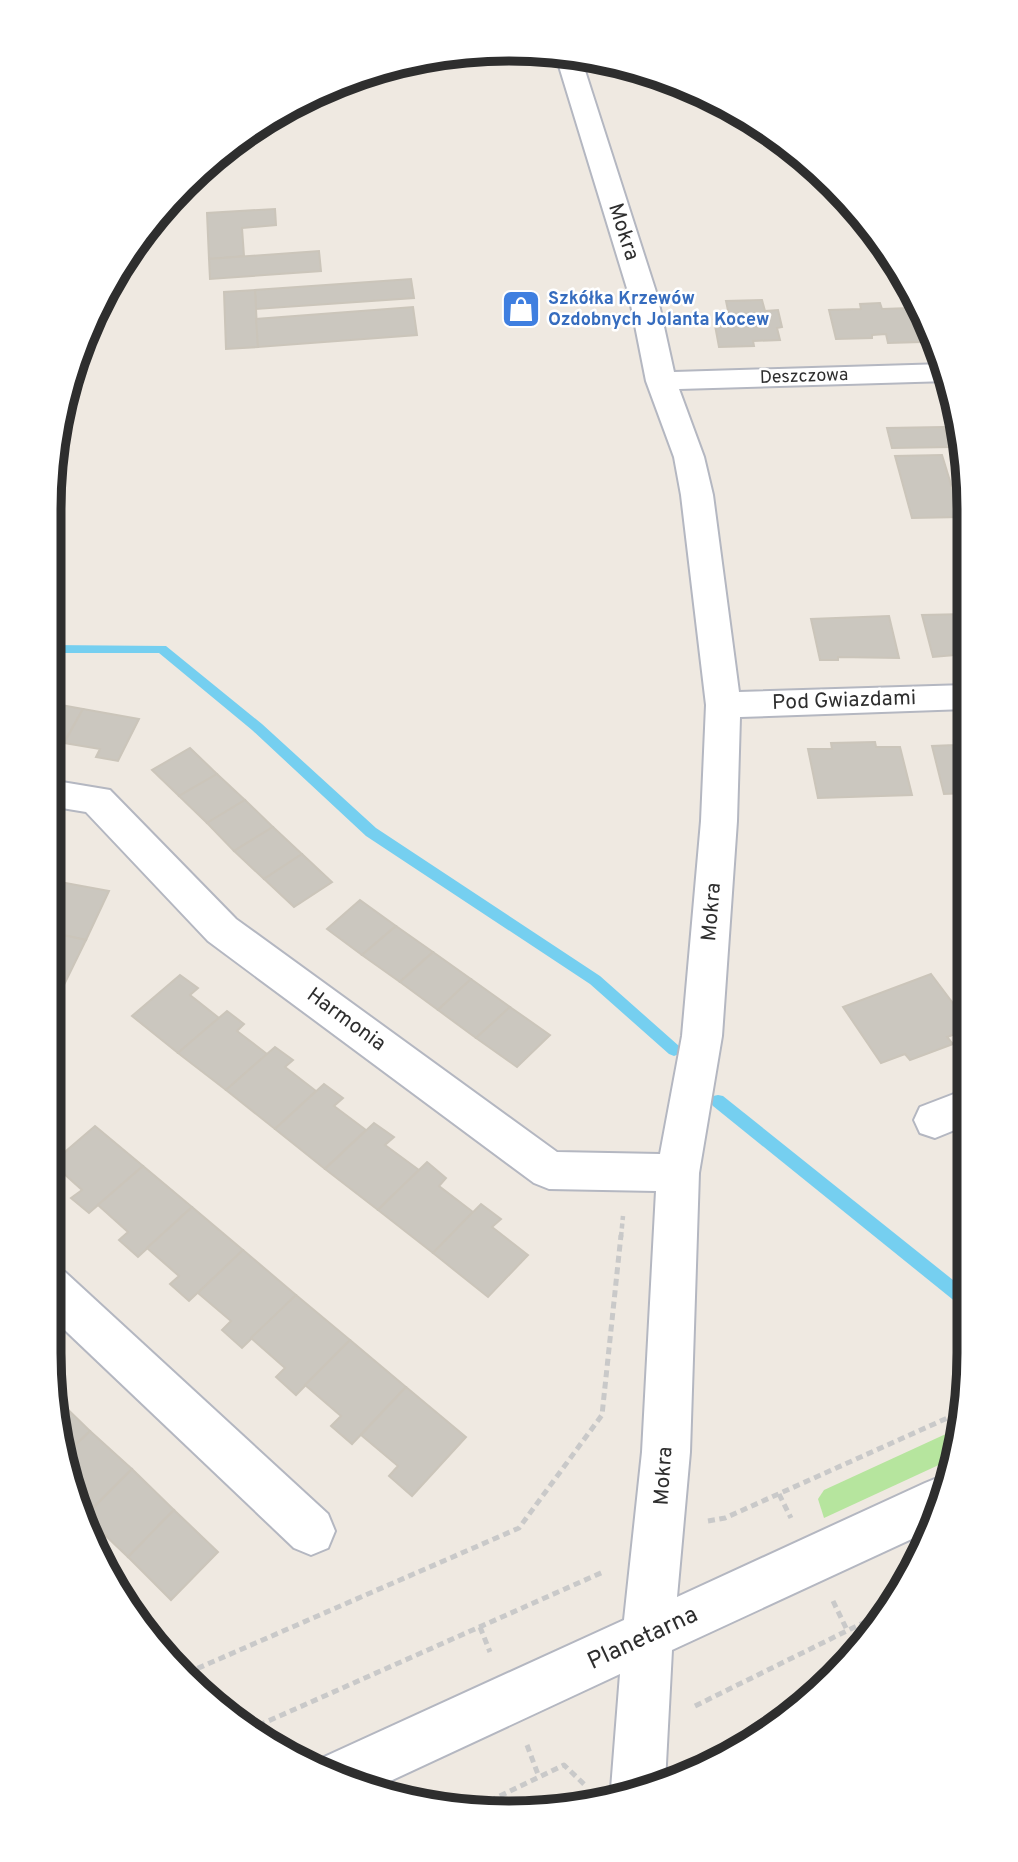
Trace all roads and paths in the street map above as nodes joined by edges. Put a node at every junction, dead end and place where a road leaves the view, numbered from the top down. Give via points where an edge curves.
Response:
1 (571, 66) edge
2 (935, 373) edge
3 (661, 381) junction
4 (957, 698) edge
5 (723, 705) junction
6 (61, 795) edge
7 (628, 1170) junction
8 (678, 1173) junction
9 (61, 1297) edge
10 (779, 1494) dead end
11 (930, 1506) edge
12 (797, 1530) dead end
13 (311, 1531) dead end
14 (828, 1590) dead end
15 (868, 1620) edge
16 (481, 1627) dead end
17 (847, 1630) junction
18 (648, 1636) junction
19 (492, 1657) dead end
20 (193, 1671) edge
21 (685, 1711) dead end
22 (526, 1743) dead end
23 (352, 1772) edge
24 (539, 1777) junction
25 (639, 1781) edge
26 (590, 1790) dead end
27 (491, 1800) edge

1 - 3 street, Mokra via 643,295
2 - 3 street, Deszczowa
3 - 5 street, Mokra via 689,457 697,495
4 - 5 street, Pod Gwiazdami
5 - 8 street, Mokra via 702,1036
6 - 7 street, Harmonia via 97,800 222,930 549,1170
7 - 8 street, Harmonia
7 - 20 path via 602,1415 519,1528
8 - 18 street, Mokra via 666,1452
9 - 13 street
10 - 12 path
11 - 18 street, Planetarna
14 - 17 path
15 - 17 path
16 - 19 path
17 - 21 path
18 - 23 street, Planetarna
18 - 25 street, Mokra
22 - 24 path
24 - 26 path via 564,1765
24 - 27 path

